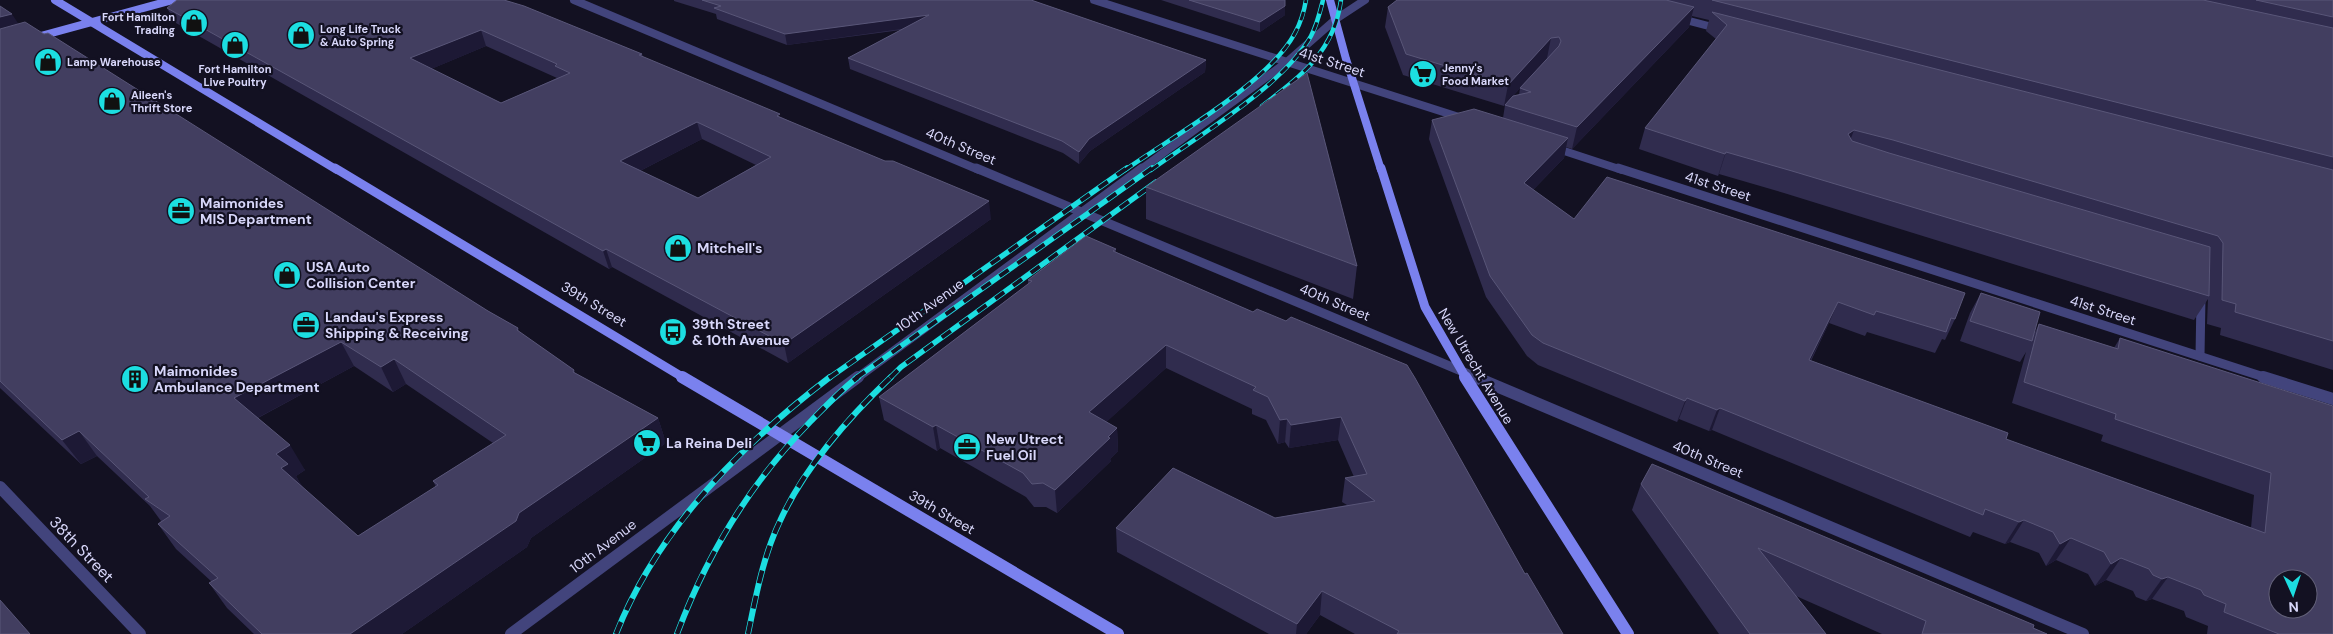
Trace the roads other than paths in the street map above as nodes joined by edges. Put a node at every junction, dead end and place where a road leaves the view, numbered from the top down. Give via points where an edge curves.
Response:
1 (55, 0) edge
2 (173, 0) edge
3 (574, 0) edge
4 (1094, 0) edge
5 (1330, 0) edge
6 (1365, 0) edge
7 (1667, 15) edge
8 (1336, 19) junction
9 (92, 22) junction
10 (1725, 30) edge
11 (27, 39) edge
12 (1287, 62) junction
13 (1354, 83) junction
14 (1474, 122) edge
15 (1539, 144) edge
16 (1081, 212) junction
17 (2201, 291) edge
18 (2200, 356) junction
19 (1462, 372) junction
20 (2333, 399) edge
21 (780, 434) junction
22 (0, 487) edge
23 (140, 634) edge
24 (512, 634) edge
25 (1118, 634) edge
26 (1628, 634) edge
27 (2083, 634) edge

1 - 9 main road, 39th Street
2 - 9 main road
3 - 16 street, 40th Street
4 - 12 street, 41st Street
5 - 8 main road, New Utrecht Avenue
6 - 8 street, 10th Avenue
7 - 10 street
8 - 12 street, 10th Avenue
8 - 13 main road, New Utrecht Avenue
9 - 11 main road
9 - 21 main road, 39th Street
12 - 13 street, 41st Street
12 - 16 street, 10th Avenue
13 - 14 street, 41st Street
13 - 19 main road, New Utrecht Avenue via 1425,307
15 - 18 street, 41st Street
16 - 19 street, 40th Street
16 - 21 street, 10th Avenue
17 - 18 street
18 - 20 street, 41st Street
19 - 26 main road, New Utrecht Avenue
19 - 27 street, 40th Street
21 - 24 street, 10th Avenue
21 - 25 main road, 39th Street
22 - 23 street, 38th Street

